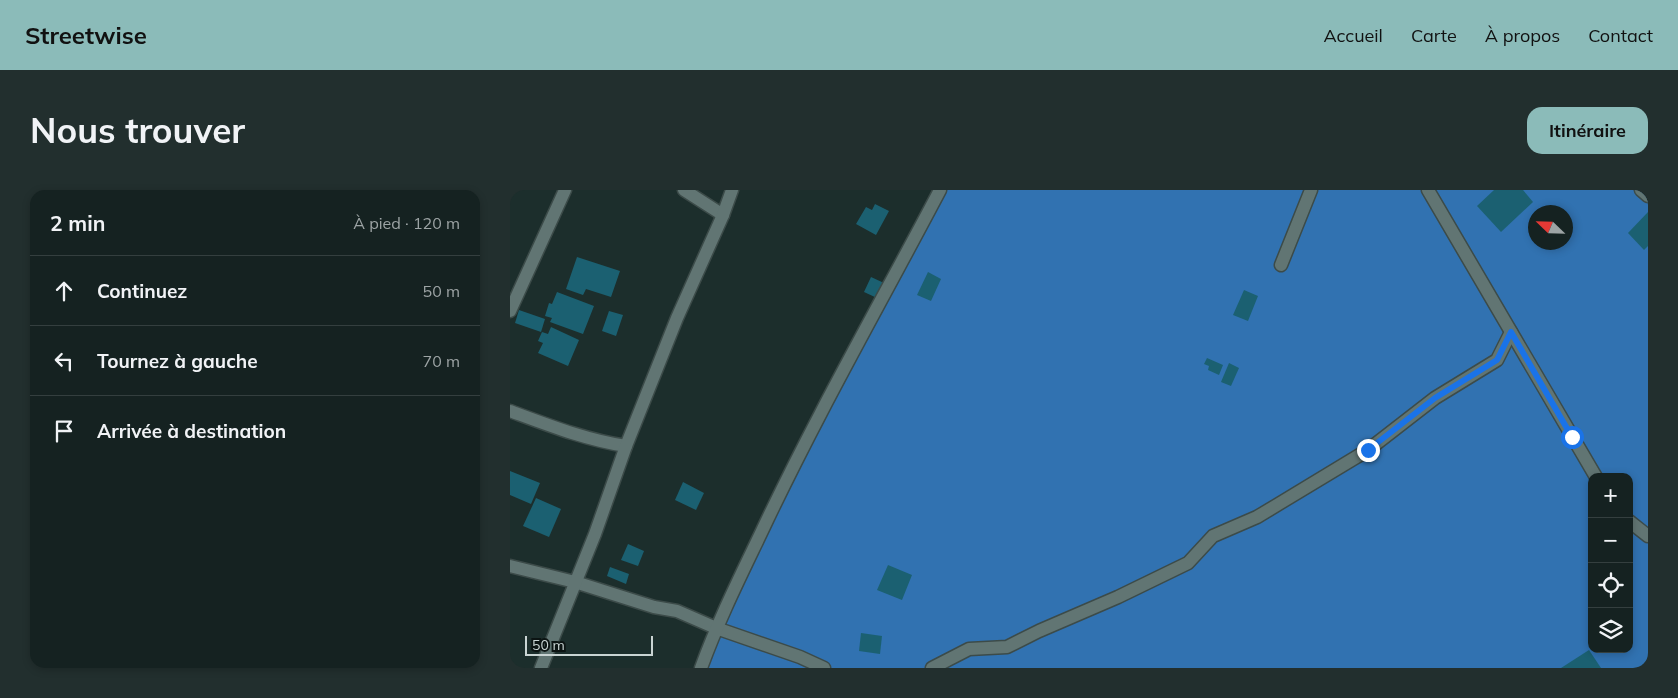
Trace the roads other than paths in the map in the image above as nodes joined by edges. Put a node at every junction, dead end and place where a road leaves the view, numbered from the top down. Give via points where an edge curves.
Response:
1 (565, 190) edge
2 (684, 190) edge
3 (732, 190) edge
4 (940, 190) edge
5 (1310, 190) edge
6 (1428, 190) edge
7 (1641, 190) edge
8 (1648, 196) edge
9 (723, 215) junction
10 (1281, 265) dead end
11 (510, 311) edge
12 (1511, 332) junction
13 (510, 411) edge
14 (626, 446) junction
15 (1594, 473) edge
16 (1633, 525) edge
17 (1648, 536) edge
18 (510, 566) edge
19 (575, 582) junction
20 (716, 628) junction
21 (541, 668) edge
22 (701, 668) edge
23 (824, 668) edge
24 (932, 668) edge

1 - 11 street
2 - 9 street
3 - 9 street
4 - 20 street via 791,469
5 - 10 street
6 - 12 street
7 - 8 street
9 - 14 street via 677,318
12 - 15 street
12 - 24 street via 1497,360 1435,398 1368,450 1257,517 1213,536 1188,563 1007,647 969,649
13 - 14 street via 555,428
14 - 19 street
16 - 17 street
18 - 19 street
19 - 20 street via 677,611
19 - 21 street
20 - 22 street
20 - 23 street

